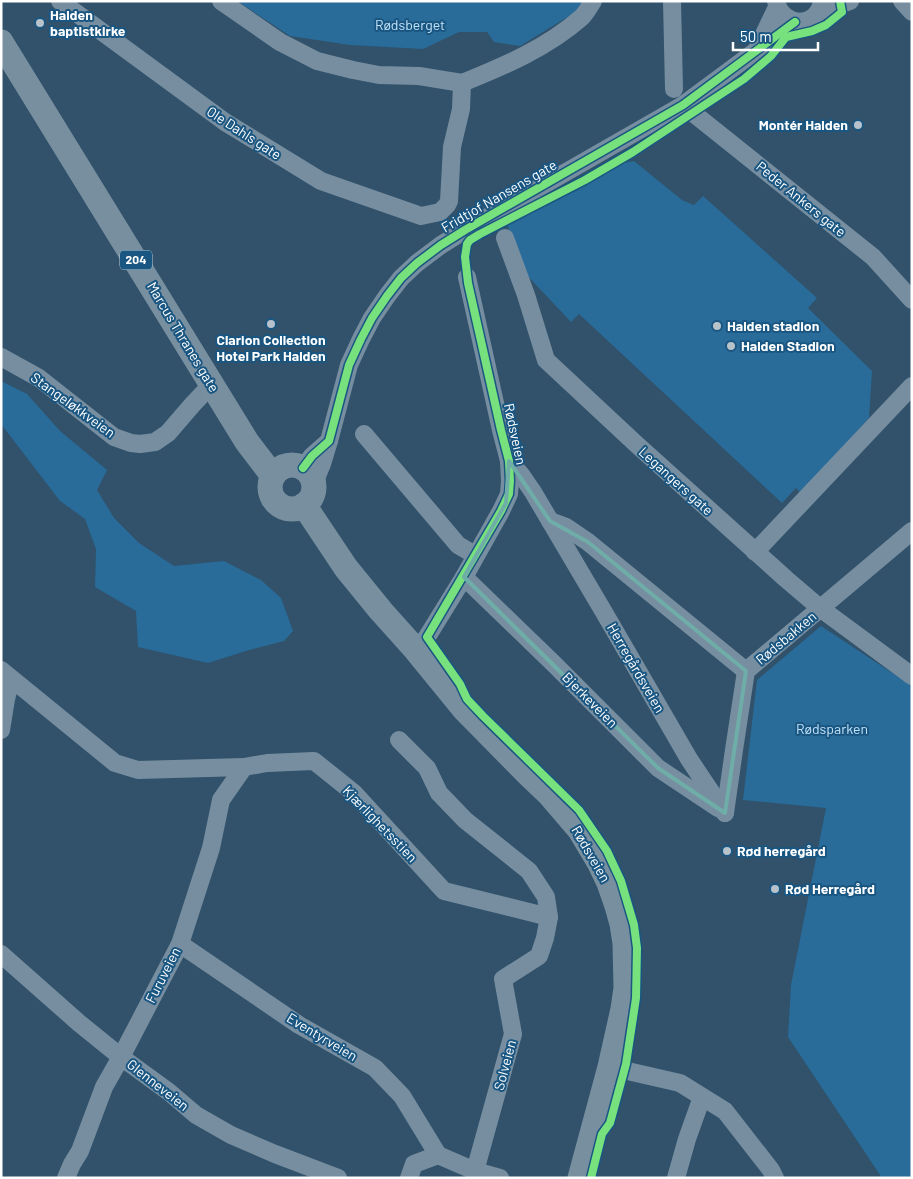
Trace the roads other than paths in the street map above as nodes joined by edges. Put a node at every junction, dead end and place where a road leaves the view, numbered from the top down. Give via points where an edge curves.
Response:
1 (60, 1) edge
2 (221, 1) edge
3 (593, 1) edge
4 (672, 1) edge
5 (850, 1) edge
6 (902, 1) edge
7 (777, 4) edge
8 (820, 7) edge
9 (912, 12) edge
10 (795, 22) junction
11 (1, 42) edge
12 (756, 51) junction
13 (462, 83) junction
14 (674, 89) dead end
15 (683, 105) junction
16 (505, 238) dead end
17 (467, 277) dead end
18 (912, 300) edge
19 (1, 356) edge
20 (212, 384) junction
21 (912, 386) edge
22 (364, 434) dead end
23 (510, 461) junction
24 (273, 476) junction
25 (307, 485) junction
26 (550, 521) junction
27 (912, 531) edge
28 (755, 552) junction
29 (475, 555) junction
30 (464, 577) junction
31 (820, 608) junction
32 (416, 650) junction
33 (746, 671) junction
34 (6, 675) edge
35 (912, 676) edge
36 (1, 730) edge
37 (399, 740) dead end
38 (244, 767) junction
39 (726, 813) junction
40 (549, 917) junction
41 (180, 944) junction
42 (3, 960) edge
43 (122, 1057) junction
44 (610, 1067) junction
45 (702, 1097) junction
46 (438, 1155) junction
47 (476, 1171) junction
48 (66, 1178) edge
49 (338, 1178) edge
50 (409, 1178) edge
51 (500, 1178) edge
52 (580, 1178) edge
53 (676, 1178) edge
54 (775, 1178) edge

1 - 13 street, Ole Dahls gate via 225,122 321,181 421,216 440,212 447,205
2 - 13 street via 280,42 316,61 379,75 419,76
3 - 13 street via 583,16 548,43
4 - 14 street
5 - 8 street, Fridtjof Nansens gate
6 - 9 street
7 - 10 street via 784,16
7 - 12 street, Fridtjof Nansens gate
8 - 10 street, Fridtjof Nansens gate via 812,18
10 - 12 street, Fridtjof Nansens gate
11 - 20 highway, Marcus Thranes gate / 204
12 - 15 street, Fridtjof Nansens gate
15 - 18 street, Peder Ankers gate via 874,257
15 - 25 street, Fridtjof Nansens gate via 441,244 401,278 360,339 349,365 329,441 312,456
16 - 28 street, Legangers gate via 546,360
17 - 23 street, Rødsveien
19 - 20 street, Stangeløkkveien via 40,378 114,437 131,443 155,442 168,433
20 - 24 highway, Marcus Thranes gate / 204 via 247,442
21 - 28 street
22 - 29 street via 458,546
23 - 26 street, Rødsveien
23 - 29 street, Rødsveien via 506,503
24 - 25 highway via 280,469 295,465
24 - 25 highway via 270,485 273,498 287,509 296,509
25 - 32 highway via 359,586
26 - 33 street via 588,542
26 - 39 street, Herregårdsveien via 689,759
27 - 31 street, Rødsbakken
28 - 31 street, Legangers gate
29 - 30 street, Rødsveien
30 - 32 street, Rødsveien
30 - 39 street, Bjerkeveien via 658,768
31 - 33 street, Rødsbakken
31 - 35 street, Legangers gate
32 - 44 highway, Rødsveien via 465,710 550,795 580,830 599,862 617,906 626,966 623,1009
33 - 39 street, Rødsbakken
34 - 36 street
34 - 38 street, Kjærlighetsstien via 115,763 138,770
37 - 40 street via 427,768 440,793 465,820 529,871 546,897
38 - 40 street, Kjærlighetsstien via 314,761 354,793 444,891
38 - 41 street, Furuveien via 221,800 211,848
40 - 47 street, Solveien via 539,956 503,979 513,1034
41 - 43 street, Furuveien
41 - 46 street, Eventyrveien via 300,1025 375,1068 402,1096
42 - 43 street, Glenneveien
43 - 48 street, Furuveien via 104,1087 80,1151
43 - 49 street, Glenneveien via 196,1115 217,1127
44 - 45 street via 680,1083
44 - 52 highway, Rødsveien
45 - 53 street
45 - 54 street via 725,1111
46 - 47 street
46 - 50 street via 414,1164
47 - 51 street

